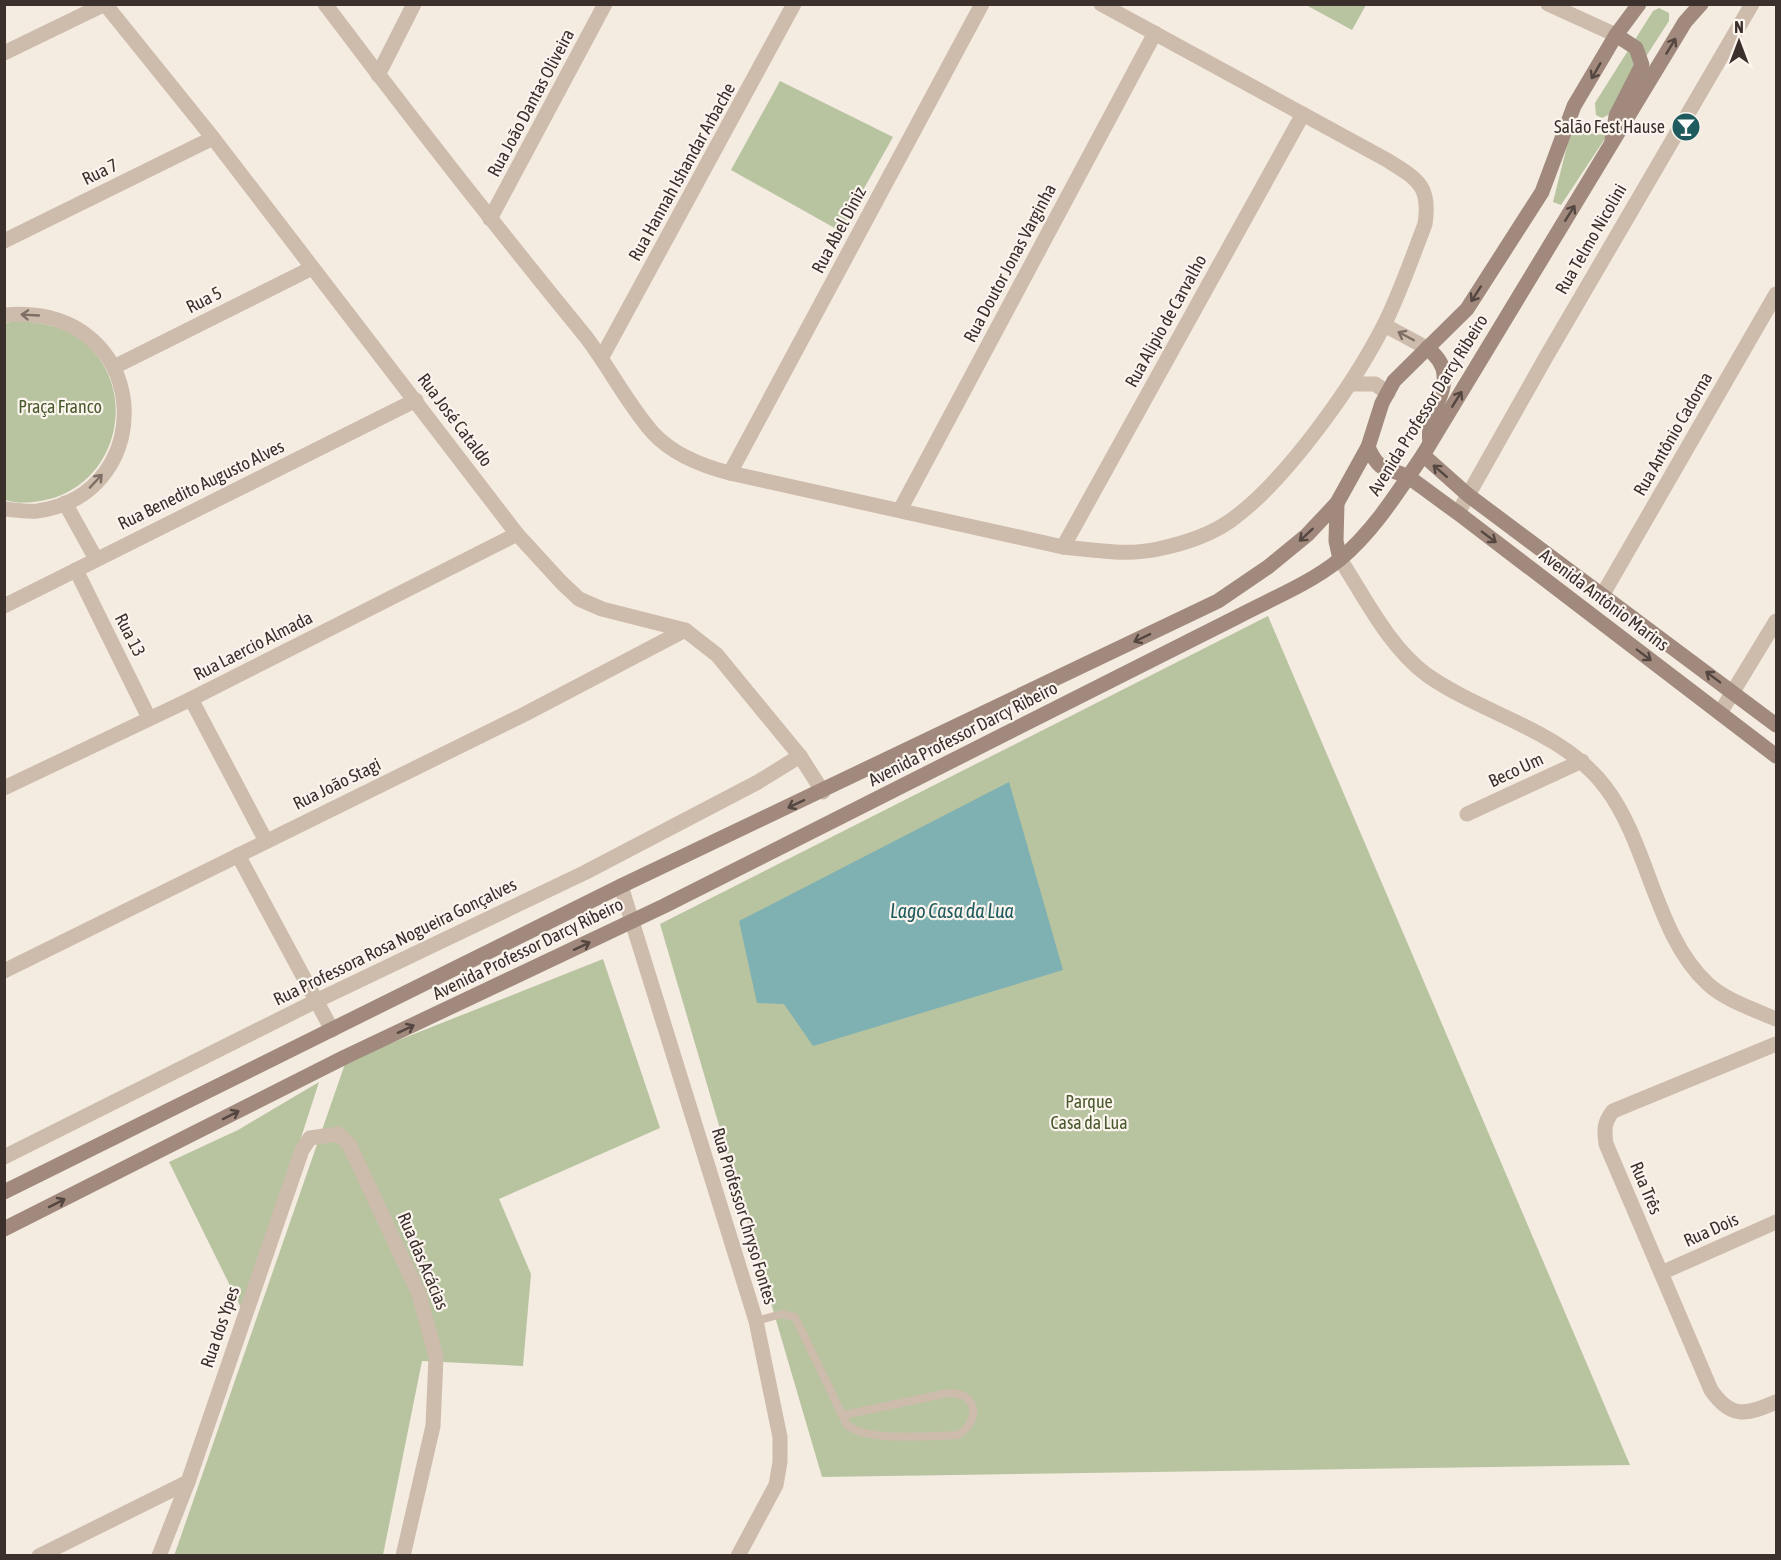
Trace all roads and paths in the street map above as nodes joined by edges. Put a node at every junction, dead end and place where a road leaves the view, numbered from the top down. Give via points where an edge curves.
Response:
1 (105, 4) edge
2 (325, 4) edge
3 (414, 4) edge
4 (605, 4) edge
5 (795, 4) edge
6 (982, 4) edge
7 (1101, 4) edge
8 (1548, 4) edge
9 (1639, 4) edge
10 (1701, 4) edge
11 (1752, 4) edge
12 (1155, 33) junction
13 (1616, 35) junction
14 (4, 53) edge
15 (378, 75) junction
16 (1303, 114) junction
17 (213, 138) junction
18 (1612, 146) junction
19 (490, 219) junction
20 (4, 241) edge
21 (312, 268) junction
22 (1776, 294) edge
23 (4, 315) edge
24 (1384, 325) junction
25 (1427, 348) junction
26 (602, 357) junction
27 (114, 367) junction
28 (1350, 384) junction
29 (1388, 393) junction
30 (416, 400) junction
31 (1368, 447) junction
32 (1427, 449) junction
33 (730, 473) junction
34 (1408, 477) junction
35 (1468, 495) junction
36 (65, 503) junction
37 (1337, 503) junction
38 (4, 509) edge
39 (900, 510) junction
40 (1458, 513) junction
41 (517, 534) junction
42 (1063, 547) junction
43 (96, 560) junction
44 (1340, 560) junction
45 (76, 570) junction
46 (1603, 594) junction
47 (4, 606) edge
48 (1776, 621) edge
49 (685, 630) junction
50 (1734, 693) junction
51 (191, 699) junction
52 (1720, 713) junction
53 (150, 718) junction
54 (1776, 725) edge
55 (800, 756) junction
56 (1776, 756) edge
57 (1582, 761) junction
58 (4, 788) edge
59 (823, 792) junction
60 (1467, 814) dead end
61 (266, 841) junction
62 (238, 855) junction
63 (621, 886) junction
64 (633, 920) junction
65 (4, 971) edge
66 (316, 1001) junction
67 (1776, 1019) edge
68 (332, 1030) junction
69 (1776, 1044) edge
70 (338, 1134) joint
71 (4, 1157) edge
72 (4, 1192) edge
73 (1776, 1222) edge
74 (4, 1229) edge
75 (1661, 1273) junction
76 (756, 1322) junction
77 (1776, 1402) edge
78 (844, 1415) junction
79 (188, 1482) junction
80 (39, 1556) edge
81 (159, 1556) edge
82 (403, 1556) edge
83 (738, 1556) edge

1 - 14 street
1 - 17 street, Rua José Cataldo
2 - 15 street
3 - 15 street
4 - 19 street, Rua João Dantas Oliveira
5 - 26 street, Rua Hannah Ishandar Arbache
6 - 33 street, Rua Abel Diniz
7 - 12 street
8 - 13 street
9 - 13 main road, Avenida Professor Darcy Ribeiro
18 -> 10 main road, Avenida Professor Darcy Ribeiro via 1685,22
11 - 35 street, Rua Telmo Nicolini
12 - 16 street
12 - 39 street, Rua Doutor Jonas Varginha
13 - 18 main road via 1636,48 1642,65 1616,116
13 -> 25 main road, Avenida Professor Darcy Ribeiro via 1568,118 1542,192 1467,309
15 - 19 street
16 - 24 street via 1387,160 1414,178 1426,192 1425,224
16 - 42 street, Rua Alipio de Carvalho
17 - 20 street, Rua 7
17 - 21 street, Rua José Cataldo
32 -> 18 main road, Avenida Professor Darcy Ribeiro
19 - 26 street
21 - 27 street, Rua 5
21 - 30 street, Rua José Cataldo
22 - 46 street, Rua Antônio Cadorna
27 -> 23 street via 99,346 79,329 56,318 30,313
25 -> 24 street
24 - 28 street
25 - 29 main road, Avenida Professor Darcy Ribeiro via 1394,381
25 - 32 main road via 1440,361 1445,380 1428,426
26 - 33 street via 654,433 689,458
36 -> 27 street via 88,489 107,469 119,446 125,419 123,393
28 - 29 street via 1375,384
28 - 42 street via 1269,488 1229,521 1190,540 1156,550 1116,552
29 - 31 main road, Avenida Professor Darcy Ribeiro
30 - 41 street, Rua José Cataldo
30 - 43 street, Rua Benedito Augusto Alves
31 - 34 main road, Avenida Antônio Marins via 1380,466
31 - 37 main road, Avenida Professor Darcy Ribeiro
32 - 34 main road, Avenida Professor Darcy Ribeiro
35 -> 32 main road, Avenida Antônio Marins
33 - 39 street
34 - 40 main road, Avenida Antônio Marins
34 - 44 main road, Avenida Professor Darcy Ribeiro via 1376,523
35 - 40 street, Rua Telmo Nicolini
35 - 46 main road, Avenida Antônio Marins
36 - 38 street via 36,511
36 - 43 street
37 - 44 main road
37 -> 59 main road, Avenida Professor Darcy Ribeiro via 1307,535 1218,601
39 - 42 street
40 -> 52 main road, Avenida Antônio Marins
41 - 49 street, Rua José Cataldo via 579,599 602,609
41 - 51 street, Rua Laercio Almada
43 - 45 street, Rua Benedito Augusto Alves
44 - 57 street via 1392,639 1426,674
44 - 64 main road, Avenida Professor Darcy Ribeiro via 1185,644
45 - 47 street, Rua Benedito Augusto Alves
45 - 53 street, Rua 13
50 -> 46 main road, Avenida Antônio Marins
48 - 50 street
49 - 55 street, Rua José Cataldo via 717,655
49 - 61 street, Rua João Stagi via 525,714
50 - 52 street
50 - 54 main road, Avenida Antônio Marins
51 - 53 street, Rua Laercio Almada
51 - 61 street
52 - 56 main road, Avenida Antônio Marins
53 - 58 street, Rua Laercio Almada
55 - 59 street, Rua José Cataldo
55 - 66 street, Rua Professora Rosa Nogueira Gonçalves via 584,873
57 - 60 street, Beco Um
57 - 67 street via 1606,788 1636,842 1672,932 1692,966 1709,985
59 -> 63 main road, Avenida Professor Darcy Ribeiro
61 - 62 street, Rua João Stagi
62 - 65 street, Rua João Stagi
62 - 66 street
63 - 64 street, Rua Professor Chryso Fontes
63 - 68 main road, Avenida Professor Darcy Ribeiro
74 -> 64 main road, Avenida Professor Darcy Ribeiro via 345,1057
64 - 76 street, Rua Professor Chryso Fontes
66 - 68 street
66 - 71 street, Rua Professora Rosa Nogueira Gonçalves
68 - 72 main road, Avenida Professor Darcy Ribeiro
69 - 75 street, Rua Três via 1613,1111 1607,1118 1606,1144
70 - 79 street, Rua dos Ypes via 310,1138 302,1150
70 - 82 street, Rua das Acácias via 349,1144 419,1294 436,1357 434,1426
73 - 75 street, Rua Dois
75 - 77 street, Rua Três via 1711,1390 1725,1409 1758,1410
76 - 78 lane via 782,1314 795,1317
76 - 83 street, Rua Professor Chryso Fontes via 780,1437 779,1472 768,1502
78 - 78 lane via 855,1432 902,1436 958,1436 973,1418 972,1404 964,1395 948,1393
79 - 80 street
79 - 81 street, Rua dos Ypes

